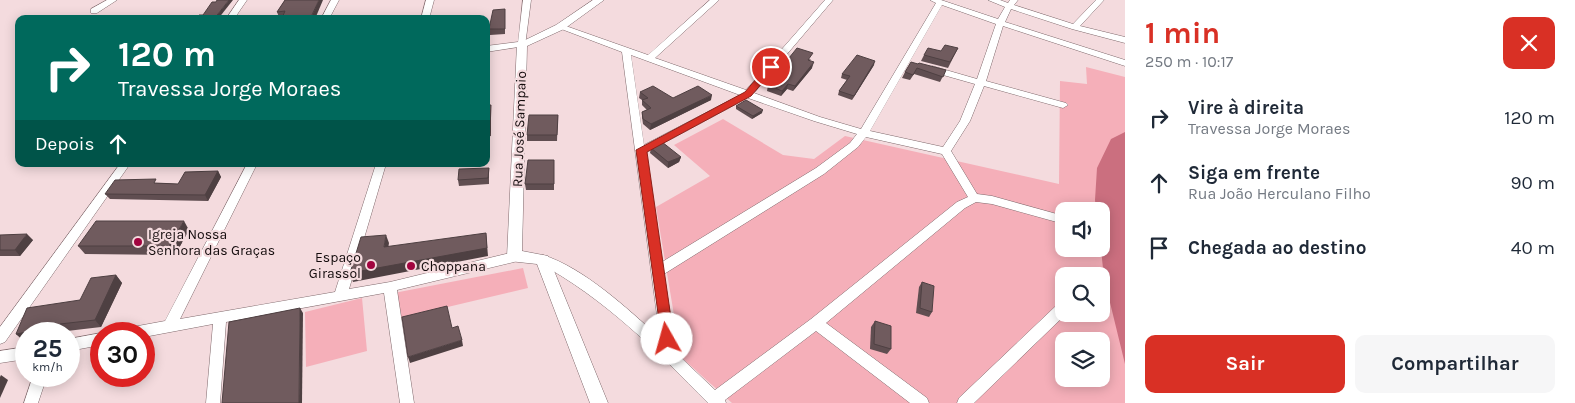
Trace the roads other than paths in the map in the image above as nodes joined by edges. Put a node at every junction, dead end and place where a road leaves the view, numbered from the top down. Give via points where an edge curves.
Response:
1 (113, 0) edge
2 (243, 0) edge
3 (335, 0) edge
4 (430, 0) edge
5 (527, 0) edge
6 (599, 0) edge
7 (715, 0) edge
8 (829, 0) edge
9 (992, 0) edge
10 (1100, 0) edge
11 (937, 1) edge
12 (1012, 3) edge
13 (94, 11) dead end
14 (233, 15) edge
15 (327, 15) edge
16 (426, 15) edge
17 (1000, 23) junction
18 (560, 27) junction
19 (1075, 27) junction
20 (1125, 40) edge
21 (522, 44) junction
22 (490, 48) edge
23 (626, 50) junction
24 (650, 58) junction
25 (1125, 63) edge
26 (916, 64) junction
27 (981, 83) junction
28 (748, 94) junction
29 (1063, 105) dead end
30 (864, 133) junction
31 (641, 150) junction
32 (946, 151) junction
33 (123, 167) edge
34 (250, 167) edge
35 (380, 167) edge
36 (974, 198) junction
37 (1055, 218) edge
38 (514, 257) junction
39 (543, 260) junction
40 (658, 271) junction
41 (390, 287) junction
42 (340, 296) junction
43 (1055, 316) edge
44 (220, 317) junction
45 (816, 324) junction
46 (170, 325) junction
47 (155, 328) edge
48 (0, 338) edge
49 (15, 355) edge
50 (669, 356) junction
51 (0, 357) edge
52 (36, 387) edge
53 (717, 401) edge
54 (31, 403) edge
55 (212, 403) edge
56 (407, 403) edge
57 (599, 403) edge
58 (922, 403) edge
59 (964, 403) edge

1 - 13 street
2 - 14 street
3 - 15 street
4 - 16 street
5 - 21 street, Rua José Sampaio
6 - 18 street
7 - 24 street
8 - 28 street
9 - 12 street
10 - 19 street
11 - 17 street
11 - 26 street
12 - 17 street
12 - 19 street
17 - 25 street
17 - 27 street
18 - 21 street
18 - 23 street
19 - 20 street
21 - 22 street
21 - 38 street, Rua José Sampaio
23 - 24 street
23 - 31 street
24 - 28 street
26 - 27 street
26 - 30 street
27 - 29 street
27 - 32 street via 955,140
28 - 30 street
28 - 31 street
30 - 32 street
30 - 40 street via 820,171
31 - 40 street
32 - 36 street
33 - 48 street
34 - 46 street
35 - 42 street
36 - 37 street
36 - 45 street via 961,205
38 - 39 street
38 - 41 street
39 - 50 street via 566,271 602,297
39 - 57 street
40 - 50 street
41 - 42 street
41 - 56 street
42 - 44 street
43 - 59 street
44 - 46 street
44 - 55 street
45 - 53 street
45 - 58 street
46 - 47 street
49 - 51 street
50 - 53 street
52 - 54 street

